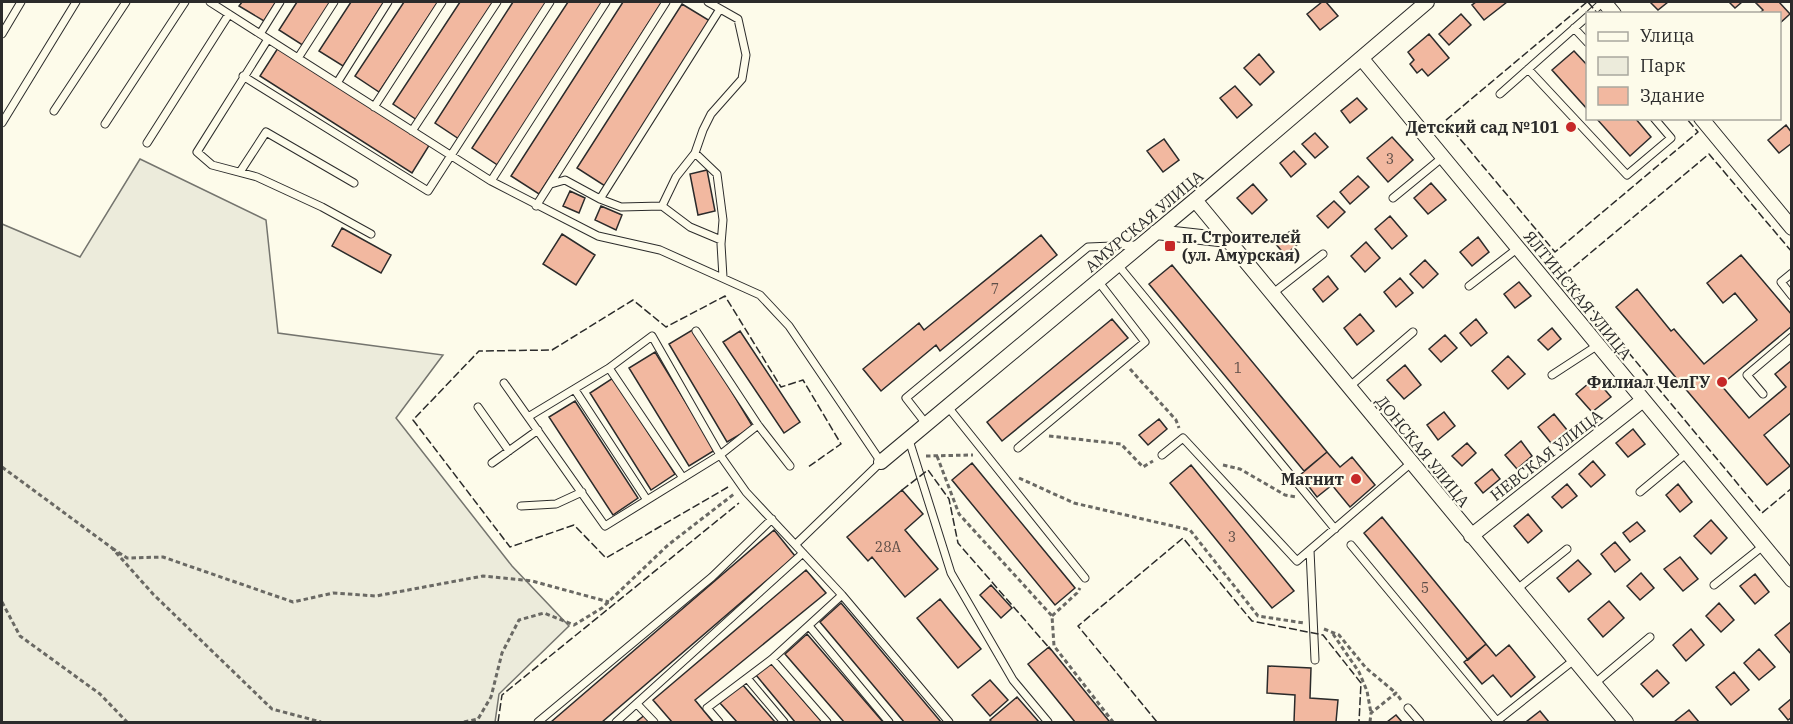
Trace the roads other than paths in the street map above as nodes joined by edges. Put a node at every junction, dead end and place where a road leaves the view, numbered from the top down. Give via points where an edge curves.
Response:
1 (21, 2) edge
2 (76, 2) edge
3 (126, 2) edge
4 (184, 2) edge
5 (210, 2) edge
6 (280, 2) edge
7 (334, 2) edge
8 (388, 2) edge
9 (442, 2) edge
10 (497, 2) edge
11 (550, 2) edge
12 (606, 2) edge
13 (666, 2) edge
14 (708, 2) edge
15 (1427, 2) edge
16 (1604, 2) edge
17 (222, 5) edge
18 (720, 9) junction
19 (1592, 12) edge
20 (229, 14) junction
21 (2, 18) edge
22 (1586, 18) edge
23 (9, 22) junction
24 (1574, 28) junction
25 (2, 34) edge
26 (260, 34) junction
27 (268, 39) junction
28 (1586, 42) edge
29 (298, 58) junction
30 (1362, 59) junction
31 (1528, 69) junction
32 (243, 76) junction
33 (337, 83) junction
34 (1500, 94) dead end
35 (374, 107) junction
36 (54, 111) dead end
37 (1656, 120) edge
38 (1703, 120) edge
39 (2, 123) edge
40 (105, 124) dead end
41 (412, 131) junction
42 (147, 143) dead end
43 (695, 153) junction
44 (451, 156) junction
45 (1443, 157) junction
46 (240, 172) junction
47 (490, 182) junction
48 (354, 183) dead end
49 (551, 184) junction
50 (1393, 198) dead end
51 (600, 199) junction
52 (1195, 200) junction
53 (536, 206) junction
54 (662, 206) junction
55 (1791, 228) edge
56 (1156, 232) junction
57 (371, 234) dead end
58 (721, 240) junction
59 (1228, 240) junction
60 (1141, 245) junction
61 (1518, 248) junction
62 (1323, 254) dead end
63 (1118, 265) junction
64 (1791, 273) edge
65 (723, 277) junction
66 (1098, 281) junction
67 (1469, 286) dead end
68 (1272, 294) junction
69 (1791, 296) edge
70 (696, 331) dead end
71 (1413, 332) dead end
72 (1791, 338) edge
73 (1598, 345) junction
74 (609, 368) junction
75 (1552, 375) dead end
76 (504, 382) dead end
77 (1349, 387) junction
78 (575, 390) junction
79 (1763, 394) dead end
80 (1643, 400) junction
81 (478, 407) dead end
82 (948, 407) junction
83 (528, 417) junction
84 (758, 425) junction
85 (927, 425) junction
86 (538, 430) junction
87 (909, 440) junction
88 (1018, 448) dead end
89 (509, 451) junction
90 (1687, 453) junction
91 (720, 455) junction
92 (1162, 455) road end
93 (881, 462) junction
94 (492, 463) dead end
95 (1411, 463) junction
96 (790, 466) dead end
97 (684, 478) junction
98 (582, 492) junction
99 (1640, 492) dead end
100 (647, 500) junction
101 (521, 506) dead end
102 (772, 519) junction
103 (1335, 529) junction
104 (1471, 536) junction
105 (796, 544) junction
106 (1351, 545) dead end
107 (1763, 546) junction
108 (1567, 549) dead end
109 (1310, 550) junction
110 (803, 553) junction
111 (1085, 578) road end
112 (1791, 580) edge
113 (1714, 585) dead end
114 (1516, 590) junction
115 (842, 595) junction
116 (808, 626) junction
117 (1650, 637) dead end
118 (772, 659) junction
119 (1315, 660) dead end
120 (1575, 660) junction
121 (747, 678) junction
122 (1594, 684) junction
123 (637, 704) junction
124 (1408, 708) road end
125 (1496, 722) edge
126 (538, 723) edge
127 (616, 723) edge
128 (654, 723) edge
129 (719, 723) edge
130 (784, 723) edge
131 (826, 723) edge
132 (889, 723) edge
133 (949, 723) edge
134 (1048, 723) edge
135 (1420, 723) edge
136 (1626, 723) edge

1 - 23 lane
2 - 39 lane
3 - 36 lane
4 - 40 lane
5 - 17 lane
6 - 26 lane
7 - 29 lane
8 - 33 lane
9 - 35 lane
10 - 41 lane
11 - 44 lane
12 - 47 lane
13 - 49 lane
14 - 18 lane
15 - 30 street, АМУРСКАЯ УЛИЦА
16 - 19 lane
17 - 20 lane
18 - 43 lane via 738,19 746,55 744,71 742,79 711,114
18 - 51 lane
20 - 26 lane
20 - 42 lane
21 - 23 lane
22 - 24 lane
23 - 25 lane
24 - 28 lane
24 - 31 lane
26 - 27 lane
27 - 29 lane
27 - 32 lane
29 - 33 lane
30 - 45 street, ЯЛТИНСКАЯ УЛИЦА
30 - 52 street, АМУРСКАЯ УЛИЦА
31 - 34 lane
31 - 37 lane via 1627,176 1671,138
32 - 44 lane via 428,191
32 - 46 lane via 197,152 212,165
33 - 35 lane
35 - 41 lane
38 - 55 street
41 - 44 lane
43 - 54 lane via 676,177
43 - 58 lane via 717,174 723,220
44 - 47 lane
45 - 50 lane
45 - 61 street, ЯЛТИНСКАЯ УЛИЦА
46 - 48 lane via 266,132
46 - 57 lane via 322,207
47 - 53 lane
49 - 51 lane via 565,180
49 - 53 lane
51 - 54 lane via 621,207
52 - 56 street, АМУРСКАЯ УЛИЦА
52 - 59 street, ДОНСКАЯ УЛИЦА
53 - 65 lane via 598,236 660,250
54 - 58 lane via 690,227
56 - 59 street
56 - 60 street, АМУРСКАЯ УЛИЦА
58 - 65 lane
59 - 68 street, ДОНСКАЯ УЛИЦА
60 - 63 street, АМУРСКАЯ УЛИЦА
60 - 85 lane via 1088,247 906,398
61 - 67 lane
61 - 73 street, ЯЛТИНСКАЯ УЛИЦА
62 - 68 lane
63 - 66 street, АМУРСКАЯ УЛИЦА
63 - 103 lane
64 - 69 lane via 1781,282
65 - 93 lane via 760,296 789,326
66 - 82 street, АМУРСКАЯ УЛИЦА
66 - 88 lane via 1145,342
68 - 77 street, ДОНСКАЯ УЛИЦА
70 - 84 lane
71 - 77 lane
72 - 79 lane via 1747,375
73 - 75 lane
73 - 80 street, ЯЛТИНСКАЯ УЛИЦА
74 - 78 lane
74 - 91 lane via 652,336
74 - 97 lane
76 - 83 lane
77 - 95 street, ДОНСКАЯ УЛИЦА
78 - 83 lane
78 - 100 lane
80 - 90 street, ЯЛТИНСКАЯ УЛИЦА
80 - 104 street, НЕВСКАЯ УЛИЦА
81 - 89 lane
82 - 85 street, АМУРСКАЯ УЛИЦА
82 - 111 lane
83 - 86 lane
84 - 91 lane
84 - 96 lane
85 - 87 street, АМУРСКАЯ УЛИЦА
86 - 89 lane
86 - 98 lane
87 - 93 street, АМУРСКАЯ УЛИЦА
87 - 134 lane via 951,573 1013,680
89 - 94 lane
90 - 99 lane
90 - 107 street, ЯЛТИНСКАЯ УЛИЦА
91 - 97 lane
91 - 102 lane
92 - 109 lane via 1183,438 1297,561
93 - 105 lane
95 - 103 lane
95 - 104 street, ДОНСКАЯ УЛИЦА
97 - 100 lane
98 - 100 lane via 605,526
98 - 101 lane via 556,504
102 - 105 lane
102 - 126 lane via 712,577
103 - 109 lane
104 - 114 street, ДОНСКАЯ УЛИЦА
105 - 110 lane
106 - 125 lane
107 - 112 street, ЯЛТИНСКАЯ УЛИЦА
107 - 113 lane
108 - 114 lane
109 - 119 lane
110 - 115 lane
110 - 123 lane
114 - 120 street, ДОНСКАЯ УЛИЦА
115 - 116 lane
115 - 133 lane
116 - 118 lane
116 - 132 lane
117 - 122 lane
118 - 121 lane
118 - 131 lane
120 - 122 street, ДОНСКАЯ УЛИЦА
120 - 125 lane
121 - 129 lane via 707,708
121 - 130 lane
122 - 136 street, ДОНСКАЯ УЛИЦА
123 - 127 lane
123 - 128 lane
124 - 135 lane

